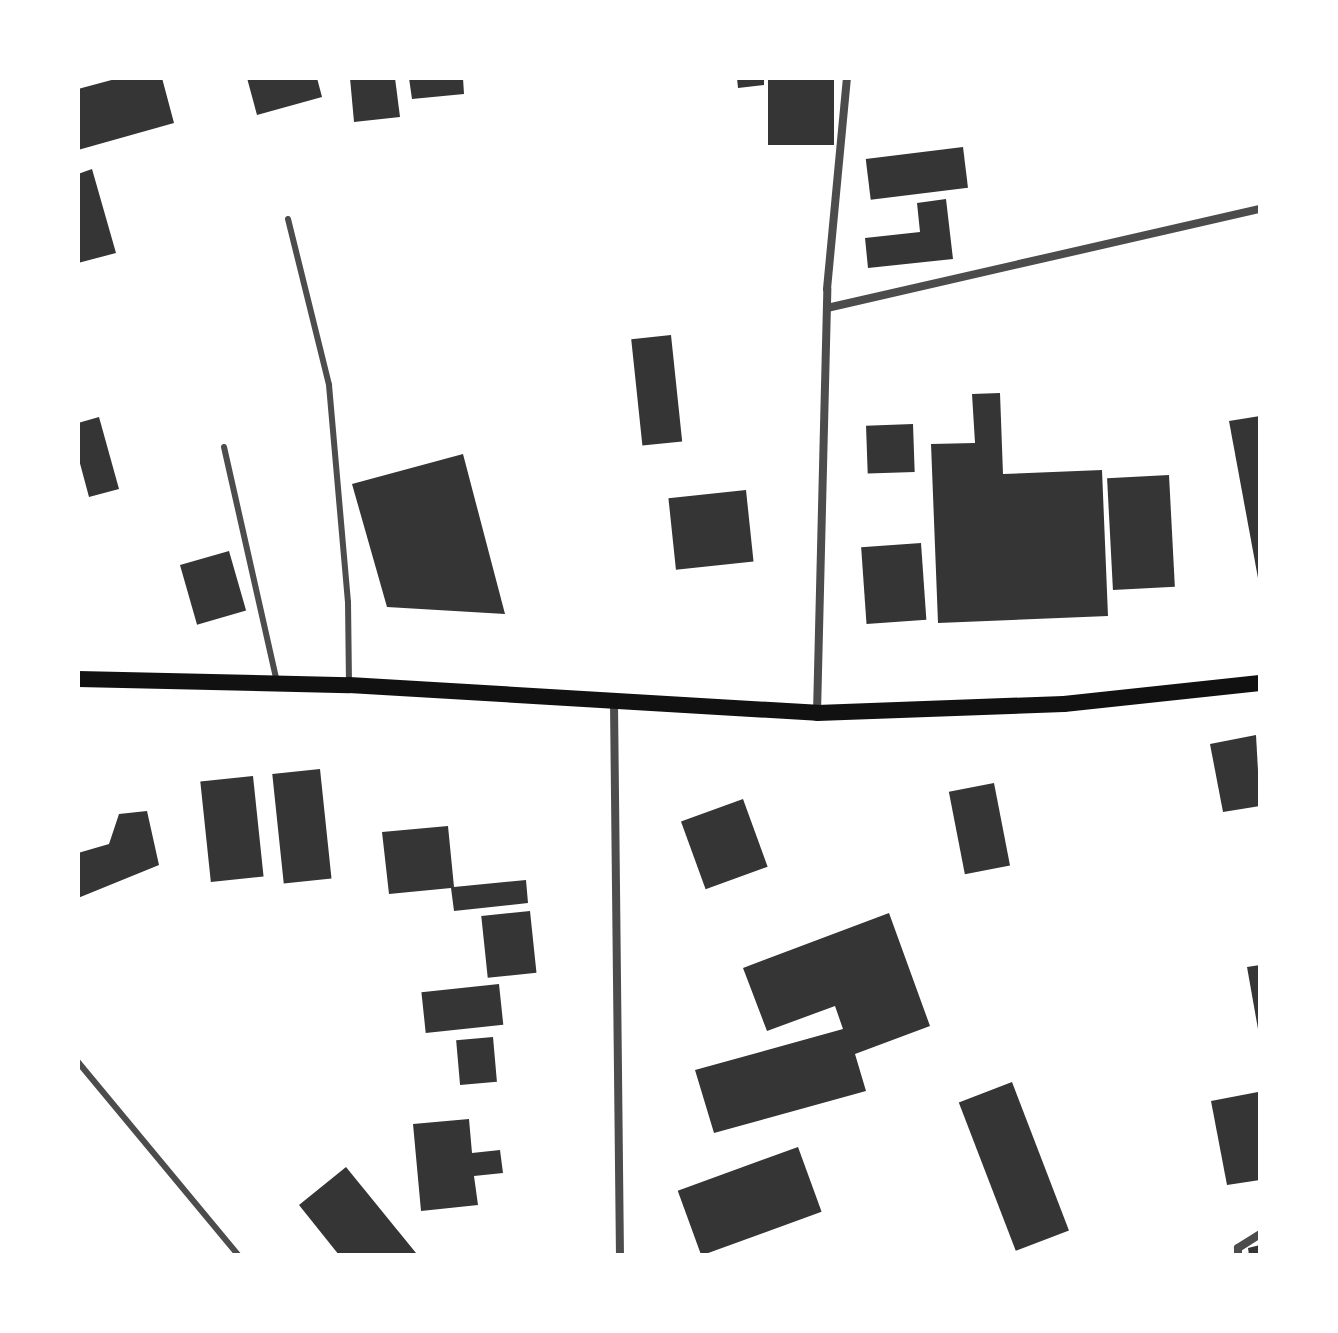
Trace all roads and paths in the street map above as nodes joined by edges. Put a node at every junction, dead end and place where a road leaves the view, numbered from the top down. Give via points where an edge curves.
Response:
1 (847, 78) edge
2 (1260, 209) edge
3 (288, 219) dead end
4 (827, 308) junction
5 (224, 447) dead end
6 (78, 679) edge
7 (277, 683) junction
8 (1260, 683) edge
9 (349, 685) junction
10 (614, 703) junction
11 (817, 713) junction
12 (78, 1062) edge
13 (1260, 1234) edge
14 (238, 1255) edge
15 (620, 1255) edge
16 (1238, 1255) edge

1 - 4 street
2 - 4 street
3 - 9 lane via 329,385 348,602
4 - 11 street
5 - 7 lane
6 - 7 main road
7 - 9 main road
8 - 11 main road via 1064,704
9 - 10 main road
10 - 11 main road
10 - 15 street
12 - 14 lane
13 - 16 street via 1238,1248

